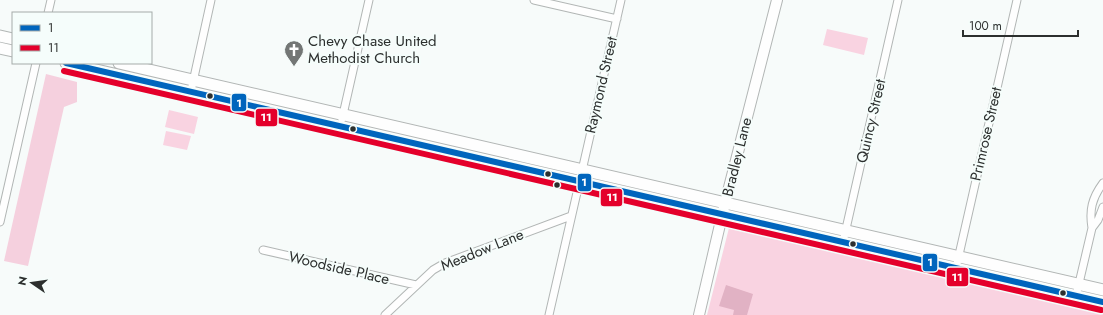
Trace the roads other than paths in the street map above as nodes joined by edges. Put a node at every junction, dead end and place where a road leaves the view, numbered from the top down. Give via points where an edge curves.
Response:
1 (51, 0) edge
2 (211, 0) edge
3 (369, 0) edge
4 (534, 0) edge
5 (621, 0) edge
6 (777, 0) edge
7 (898, 0) edge
8 (1017, 0) edge
9 (48, 12) edge
10 (617, 19) junction
11 (0, 36) edge
12 (12, 38) edge
13 (0, 48) edge
14 (12, 51) edge
15 (36, 64) edge
16 (70, 64) edge
17 (123, 64) edge
18 (193, 80) junction
19 (191, 92) junction
20 (343, 115) junction
21 (341, 126) junction
22 (582, 170) junction
23 (579, 181) junction
24 (1103, 183) edge
25 (725, 203) junction
26 (1103, 207) edge
27 (722, 215) junction
28 (571, 216) junction
29 (0, 222) edge
30 (1092, 228) junction
31 (845, 231) junction
32 (843, 242) junction
33 (263, 250) dead end
34 (958, 257) junction
35 (956, 268) junction
36 (416, 285) junction
37 (1079, 285) junction
38 (1101, 287) edge
39 (1076, 296) junction
40 (1103, 302) edge
41 (385, 315) edge
42 (548, 315) edge
43 (699, 315) edge

1 - 9 street
2 - 18 street
3 - 20 street
4 - 10 street
5 - 10 street, Raymond Street
6 - 25 street, Bradley Lane
7 - 31 street, Quincy Street
8 - 34 street, Primrose Street
10 - 22 street, Raymond Street
11 - 12 main road
13 - 14 main road
15 - 29 street
16 - 19 main road
17 - 18 main road
18 - 19 street
18 - 20 main road
19 - 21 main road
20 - 21 street
20 - 22 main road
21 - 23 main road
22 - 23 street, Raymond Street
22 - 25 main road
23 - 27 main road
23 - 28 street, Raymond Street
24 - 30 street via 1090,209
25 - 27 street, Bradley Lane
25 - 31 main road
26 - 30 street
27 - 32 main road
27 - 43 street, Bradley Lane
28 - 36 street, Meadow Lane via 453,259 433,270
28 - 42 street, Raymond Street
30 - 37 street
31 - 32 street, Quincy Street
31 - 34 main road
32 - 35 main road
33 - 36 street, Woodside Place
34 - 35 street, Primrose Street
34 - 37 main road
35 - 39 main road
36 - 41 street, Meadow Lane
37 - 38 main road
37 - 39 street
39 - 40 main road

